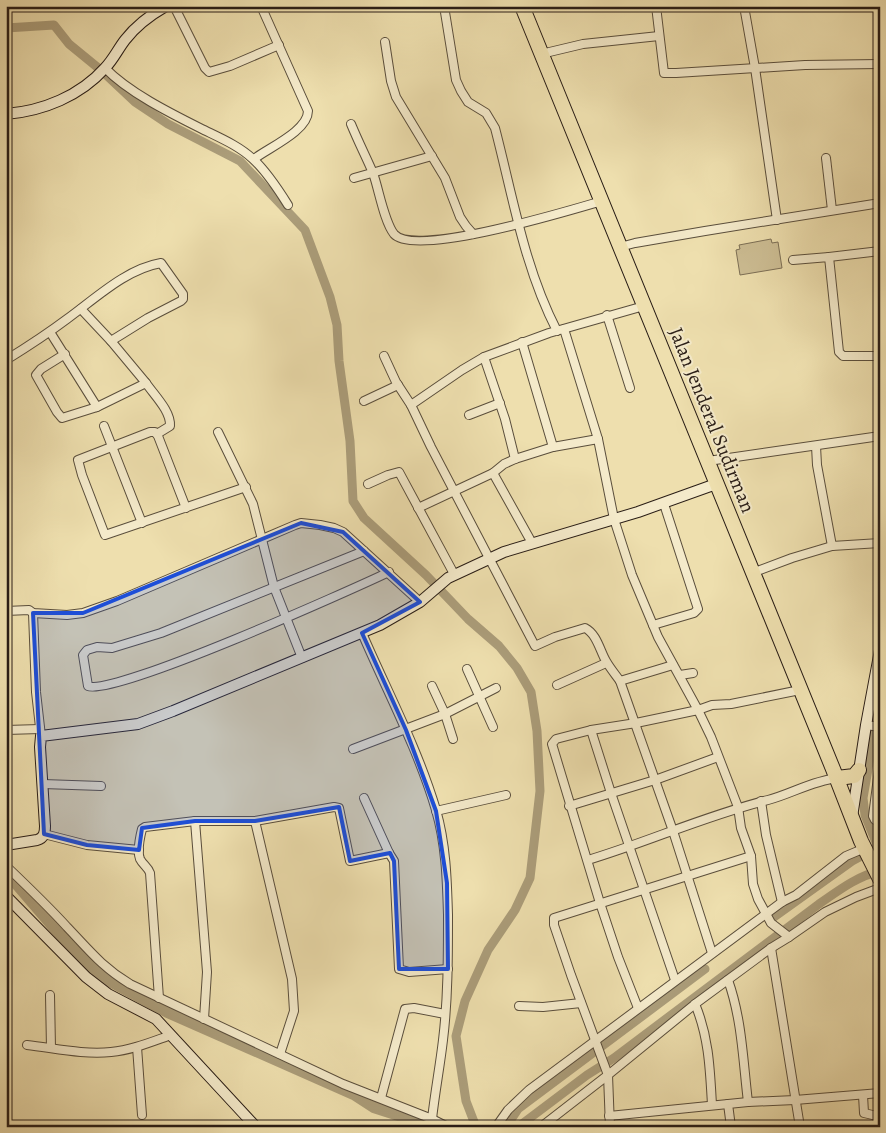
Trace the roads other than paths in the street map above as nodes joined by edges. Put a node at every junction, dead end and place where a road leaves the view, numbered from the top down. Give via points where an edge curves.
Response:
1 (166, 6) edge
2 (174, 6) edge
3 (262, 6) edge
4 (444, 6) edge
5 (522, 6) edge
6 (656, 6) edge
7 (744, 6) edge
8 (154, 9) edge
9 (659, 36) junction
10 (385, 42) dead end
11 (279, 45) junction
12 (541, 54) junction
13 (880, 64) edge
14 (755, 68) junction
15 (109, 72) junction
16 (6, 114) edge
17 (351, 124) dead end
18 (432, 156) junction
19 (826, 158) dead end
20 (254, 160) junction
21 (373, 174) junction
22 (354, 178) dead end
23 (602, 201) junction
24 (880, 203) edge
25 (288, 205) dead end
26 (832, 210) junction
27 (777, 220) junction
28 (518, 223) junction
29 (474, 234) junction
30 (620, 247) junction
31 (880, 251) edge
32 (829, 257) junction
33 (793, 260) dead end
34 (644, 306) junction
35 (81, 309) junction
36 (607, 315) junction
37 (561, 330) junction
38 (50, 332) junction
39 (111, 340) junction
40 (522, 342) junction
41 (65, 354) junction
42 (384, 356) dead end
43 (880, 356) edge
44 (484, 358) junction
45 (6, 360) edge
46 (146, 383) junction
47 (398, 386) junction
48 (630, 388) dead end
49 (364, 401) dead end
50 (500, 403) junction
51 (411, 405) junction
52 (97, 407) junction
53 (469, 415) dead end
54 (104, 426) dead end
55 (218, 432) dead end
56 (157, 434) junction
57 (880, 436) edge
58 (598, 439) junction
59 (816, 446) junction
60 (113, 447) junction
61 (553, 447) junction
62 (515, 458) junction
63 (708, 461) junction
64 (493, 473) junction
65 (368, 484) dead end
66 (716, 484) junction
67 (246, 487) junction
68 (454, 492) junction
69 (664, 504) junction
70 (186, 508) junction
71 (418, 508) junction
72 (614, 518) junction
73 (142, 523) junction
74 (262, 538) junction
75 (532, 543) junction
76 (880, 543) edge
77 (832, 546) junction
78 (364, 551) junction
79 (489, 558) junction
80 (389, 572) junction
81 (752, 572) junction
82 (454, 574) junction
83 (274, 587) junction
84 (422, 600) junction
85 (6, 611) edge
86 (33, 613) junction
87 (286, 618) junction
88 (653, 625) junction
89 (362, 633) junction
90 (880, 650) edge
91 (302, 658) junction
92 (606, 663) junction
93 (673, 665) junction
94 (467, 669) dead end
95 (693, 673) dead end
96 (680, 676) junction
97 (620, 681) junction
98 (557, 685) dead end
99 (432, 686) dead end
100 (496, 688) dead end
101 (800, 690) junction
102 (479, 697) junction
103 (698, 710) junction
104 (445, 714) junction
105 (636, 723) junction
106 (873, 726) edge
107 (492, 727) dead end
108 (6, 730) edge
109 (406, 730) junction
110 (592, 730) junction
111 (40, 732) junction
112 (453, 739) dead end
113 (353, 749) dead end
114 (718, 757) junction
115 (880, 762) edge
116 (859, 770) junction
117 (837, 778) junction
118 (655, 780) junction
119 (43, 784) junction
120 (101, 786) dead end
121 (611, 793) junction
122 (506, 795) dead end
123 (364, 798) dead end
124 (762, 801) junction
125 (570, 806) junction
126 (738, 807) junction
127 (436, 811) junction
128 (852, 819) junction
129 (880, 820) edge
130 (195, 821) junction
131 (255, 821) junction
132 (673, 831) junction
133 (44, 834) junction
134 (6, 845) edge
135 (630, 847) junction
136 (139, 850) junction
137 (389, 853) junction
138 (751, 856) junction
139 (588, 860) junction
140 (873, 861) edge
141 (6, 866) edge
142 (687, 876) junction
143 (880, 888) edge
144 (644, 890) junction
145 (6, 896) edge
146 (782, 902) junction
147 (600, 903) junction
148 (765, 914) junction
149 (789, 937) junction
150 (771, 948) junction
151 (712, 953) junction
152 (448, 970) junction
153 (675, 980) junction
154 (728, 980) junction
155 (50, 995) dead end
156 (159, 998) junction
157 (581, 1003) junction
158 (695, 1004) junction
159 (519, 1006) dead end
160 (638, 1008) junction
161 (445, 1014) junction
162 (204, 1019) junction
163 (171, 1035) junction
164 (595, 1042) junction
165 (27, 1045) dead end
166 (137, 1047) junction
167 (51, 1048) junction
168 (280, 1054) junction
169 (608, 1075) junction
170 (880, 1093) edge
171 (863, 1095) junction
172 (382, 1098) junction
173 (796, 1100) junction
174 (748, 1102) junction
175 (728, 1104) junction
176 (712, 1105) junction
177 (142, 1115) dead end
178 (609, 1116) junction
179 (432, 1119) junction
180 (256, 1127) edge
181 (448, 1127) edge
182 (496, 1127) edge
183 (541, 1127) edge
184 (610, 1127) edge
185 (731, 1127) edge
186 (800, 1127) edge
187 (878, 1127) edge

1 - 8 street
2 - 11 street via 209,72
3 - 11 street
4 - 28 street via 456,80 468,102 486,113 494,123
5 - 12 highway, Jalan Jenderal Sudirman
6 - 9 street
7 - 14 street
8 - 15 street via 124,40
9 - 12 street via 574,45
9 - 14 street via 664,73
10 - 18 street via 396,97
11 - 20 street via 308,111 307,120
12 - 23 highway, Jalan Jenderal Sudirman
13 - 14 street
14 - 27 street
15 - 16 street via 77,92 47,105
15 - 20 street
17 - 21 street
18 - 21 street
18 - 29 street via 445,178 460,217
19 - 26 street
20 - 25 street
21 - 22 street
21 - 29 street via 397,237 425,241
23 - 28 street
23 - 30 highway, Jalan Jenderal Sudirman
24 - 26 street
26 - 27 street
27 - 30 street
28 - 29 street
28 - 37 street via 538,290
30 - 34 highway, Jalan Jenderal Sudirman
31 - 32 street
32 - 33 street
32 - 43 street via 839,352 843,356
34 - 36 street
34 - 63 highway, Jalan Jenderal Sudirman
35 - 38 street
35 - 39 street
35 - 39 street via 142,267 161,263 183,298
36 - 37 street
36 - 48 street
37 - 40 street
37 - 58 street
38 - 41 street
38 - 45 street
39 - 46 street
40 - 44 street
40 - 61 street
41 - 52 street
41 - 52 street via 36,375 57,412 62,418
42 - 47 street
44 - 50 street
44 - 51 street via 473,362
46 - 52 street
46 - 56 street via 170,422 170,426
47 - 49 street
47 - 51 street
50 - 53 street
50 - 62 street
51 - 68 street
54 - 60 street
55 - 67 street
56 - 60 street via 150,432
56 - 70 street
57 - 59 street
58 - 61 street
58 - 72 street
59 - 63 street
59 - 77 street
60 - 73 street
60 - 73 street via 78,460 104,535
61 - 62 street
62 - 64 street
63 - 66 highway, Jalan Jenderal Sudirman
64 - 68 street
64 - 75 street
65 - 71 street via 399,472
66 - 69 street
66 - 81 highway, Jalan Jenderal Sudirman
67 - 70 street
67 - 74 street via 254,504
68 - 71 street
68 - 79 street
69 - 72 street
69 - 88 street via 698,609
70 - 73 street
71 - 82 street
72 - 75 street
72 - 88 street
74 - 78 street via 295,525 308,524 334,528
74 - 83 street
74 - 86 street via 83,613
75 - 79 street
76 - 77 street
77 - 81 street
78 - 80 street
78 - 83 street
79 - 82 street
79 - 92 street via 535,646 585,628 593,635
80 - 84 street
80 - 87 street
81 - 101 highway, Jalan Jenderal Sudirman
82 - 84 street
83 - 87 street
83 - 87 street via 129,644 87,650 83,655 88,686 133,678
84 - 89 street
85 - 86 street via 29,610
86 - 111 street
87 - 91 street
88 - 93 street
89 - 91 street
89 - 109 street
90 - 106 street
91 - 111 street via 138,724
92 - 97 street
92 - 98 street
93 - 96 street
93 - 97 street
94 - 102 street
95 - 96 street
96 - 103 street
97 - 105 street
99 - 104 street
100 - 102 street
101 - 103 street
101 - 117 highway, Jalan Jenderal Sudirman
102 - 104 street
102 - 107 street
103 - 105 street
103 - 114 street
104 - 109 street
104 - 112 street
105 - 110 street
105 - 118 street
106 - 116 street
108 - 111 street
109 - 113 street
109 - 127 street
110 - 121 street
110 - 125 street via 559,738 552,744
111 - 119 street
114 - 118 street
114 - 126 street
115 - 129 street via 872,816
116 - 117 highway via 854,776
116 - 128 street
117 - 124 street via 823,779
117 - 128 highway, Jalan Jenderal Sudirman
118 - 121 street
118 - 132 street
119 - 120 street
119 - 133 street
121 - 125 street
121 - 135 street
122 - 127 street
123 - 137 street
124 - 126 street
124 - 146 street via 766,835
125 - 139 street
126 - 132 street
126 - 138 street
127 - 152 street via 444,844 447,883
128 - 140 highway, Jalan Jenderal Sudirman
130 - 131 street
130 - 136 street via 145,827
130 - 162 street via 207,972
131 - 137 street via 339,808 350,861
131 - 168 street via 295,1000
132 - 135 street
132 - 142 street
133 - 134 street via 41,839
133 - 136 street via 87,844
135 - 139 street
135 - 144 street
136 - 156 street via 140,859 150,874
137 - 152 street via 395,866 400,969 409,972
138 - 142 street
138 - 148 street via 752,884
139 - 147 street
140 - 146 street via 846,856
141 - 156 street via 68,927 90,954 111,972
142 - 144 street
142 - 151 street
143 - 149 street via 825,912
144 - 147 street
144 - 153 street
145 - 163 street via 86,977 108,994 156,1019
146 - 148 street
147 - 157 street via 554,918
147 - 160 street
148 - 149 street
148 - 151 street
149 - 150 street
150 - 154 street
150 - 173 street
151 - 153 street
152 - 161 street
153 - 160 street
154 - 158 street
154 - 174 street via 740,1027
155 - 167 street
156 - 162 street
157 - 159 street
157 - 164 street
158 - 169 street
158 - 176 street via 708,1048
160 - 164 street
161 - 172 street via 405,1009
161 - 179 street
162 - 168 street
163 - 166 street
163 - 180 street
164 - 169 street
164 - 182 street via 529,1090
165 - 167 street
166 - 167 street via 94,1053
166 - 177 street
168 - 172 street via 342,1084
169 - 178 street
169 - 183 street
170 - 171 street
171 - 173 street
171 - 187 street via 864,1113 877,1116
172 - 179 street
173 - 174 street
173 - 186 street
174 - 175 street
175 - 176 street
175 - 185 street
176 - 178 street
178 - 184 street
179 - 181 street

